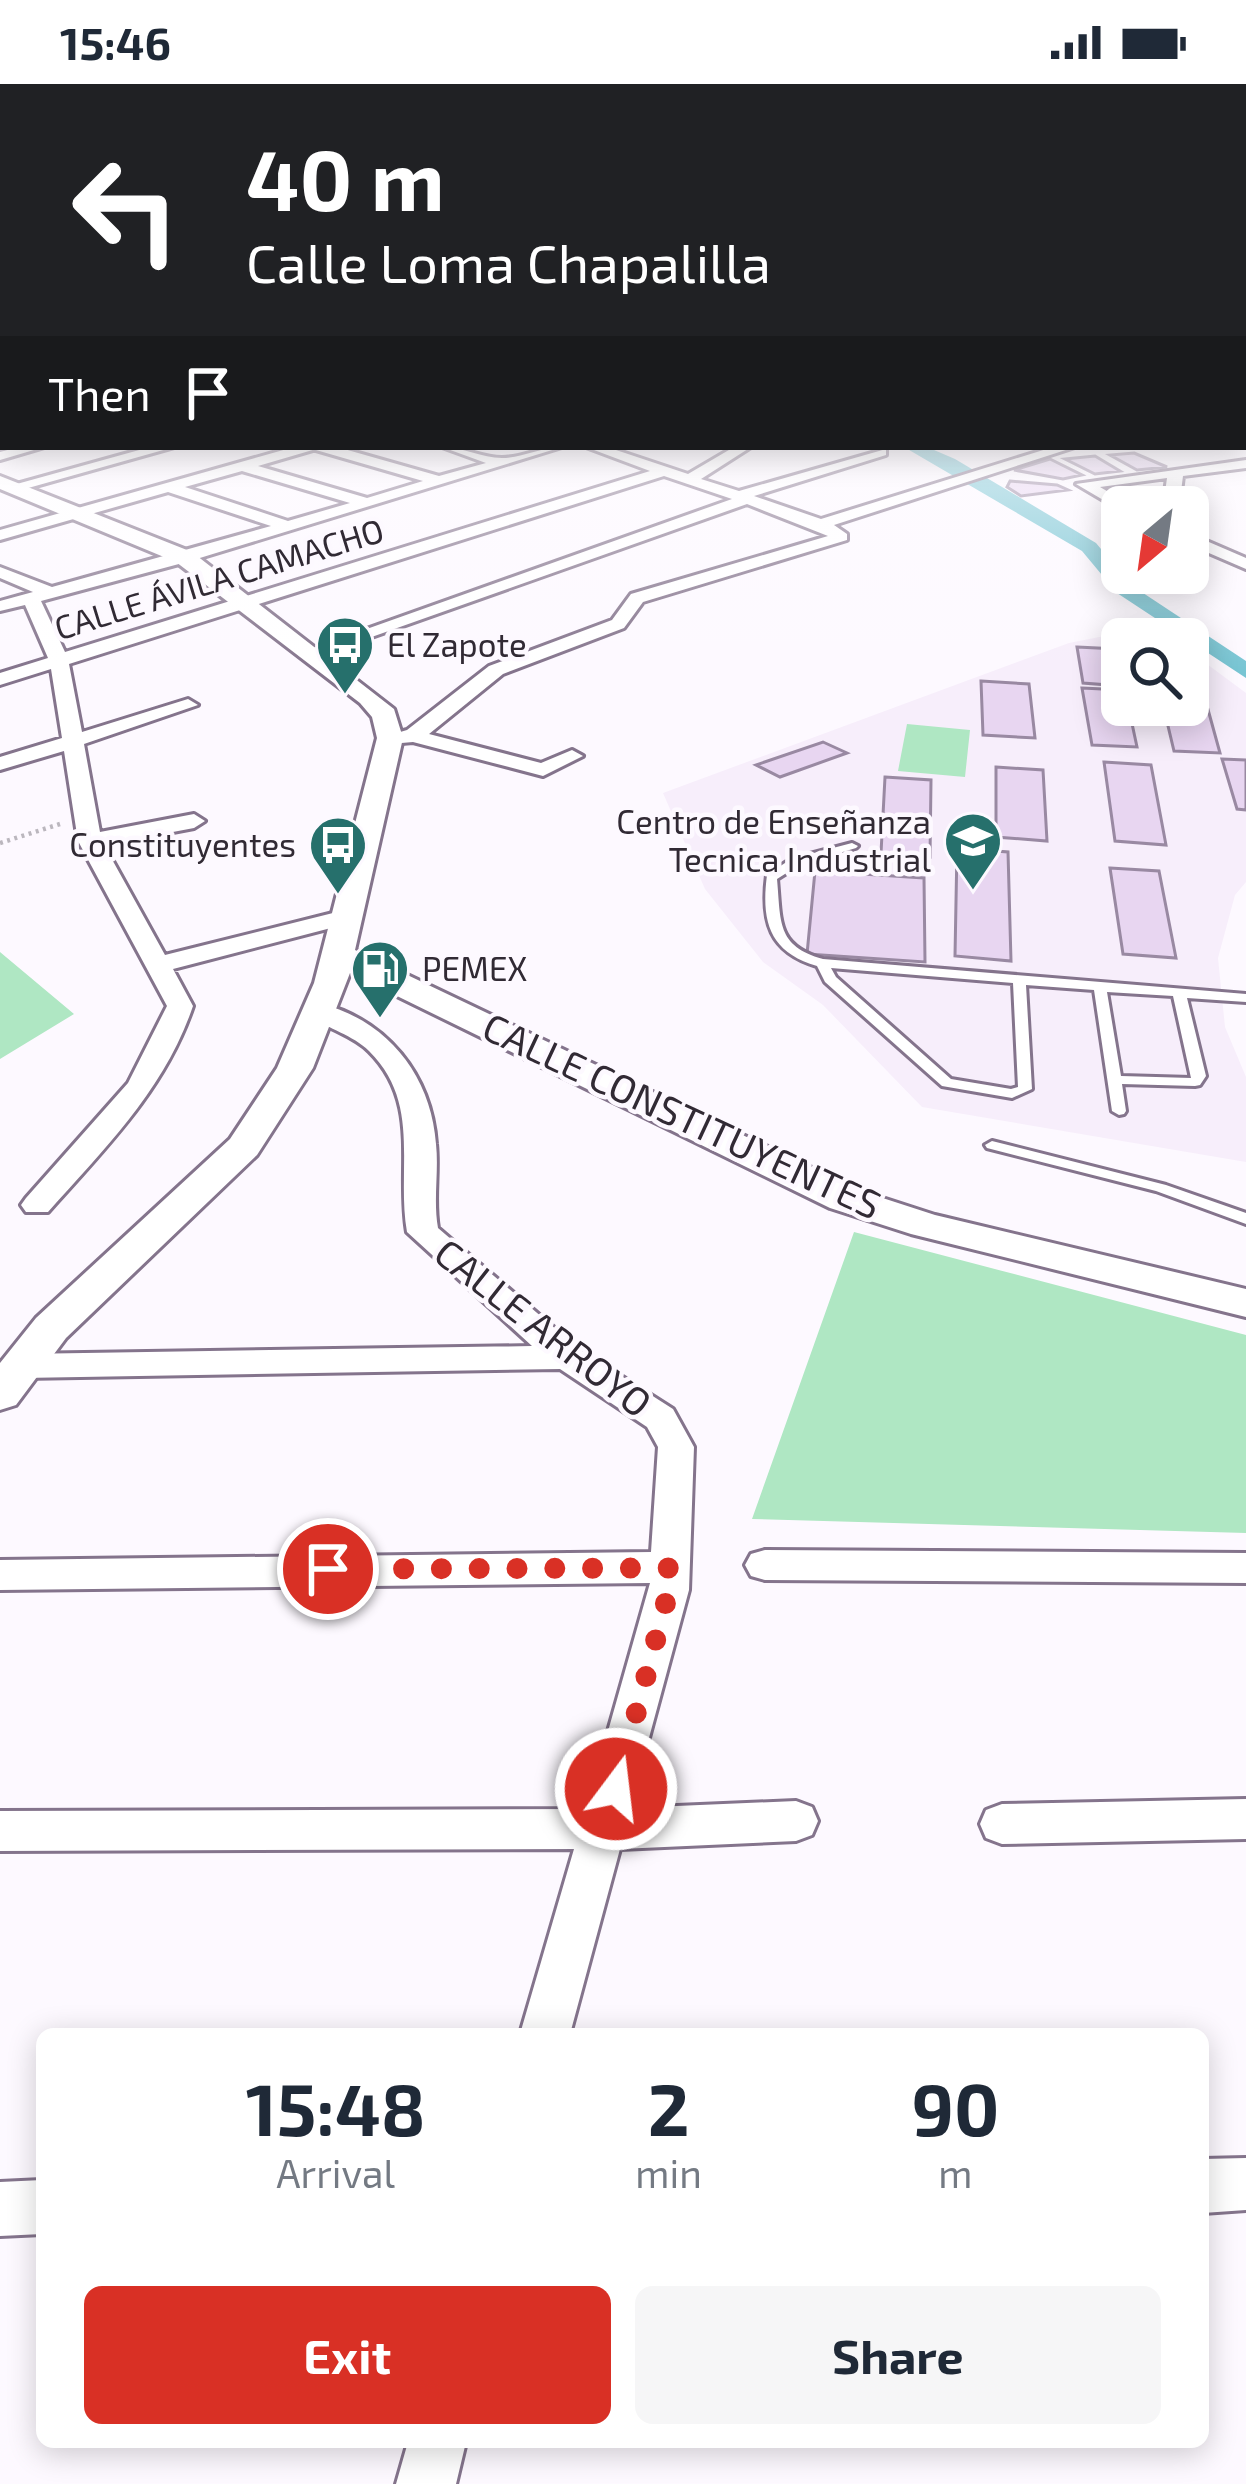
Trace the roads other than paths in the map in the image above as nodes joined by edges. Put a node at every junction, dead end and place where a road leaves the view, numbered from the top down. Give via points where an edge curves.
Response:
1 (154, 450) edge
2 (295, 450) edge
3 (332, 450) edge
4 (459, 450) edge
5 (545, 450) edge
6 (601, 450) edge
7 (710, 450) edge
8 (739, 450) edge
9 (1059, 450) edge
10 (881, 452) dead end
11 (693, 457) dead end
12 (246, 460) junction
13 (501, 463) junction
14 (1246, 464) edge
15 (1176, 471) junction
16 (662, 472) junction
17 (437, 480) junction
18 (688, 480) junction
19 (7, 484) edge
20 (165, 486) junction
21 (1174, 486) edge
22 (1101, 493) edge
23 (743, 497) junction
24 (364, 502) junction
25 (76, 513) junction
26 (821, 524) junction
27 (287, 526) junction
28 (0, 535) edge
29 (1209, 547) edge
30 (184, 557) junction
31 (1246, 564) edge
32 (0, 572) edge
33 (41, 595) junction
34 (243, 604) junction
35 (0, 606) edge
36 (310, 652) junction
37 (59, 660) junction
38 (0, 679) edge
39 (188, 705) dead end
40 (401, 737) junction
41 (75, 738) junction
42 (572, 756) dead end
43 (0, 764) edge
44 (194, 821) dead end
45 (87, 829) junction
46 (852, 846) dead end
47 (341, 935) junction
48 (822, 963) junction
49 (157, 964) junction
50 (1019, 980) junction
51 (1100, 987) junction
52 (1178, 993) junction
53 (1246, 998) edge
54 (319, 1011) junction
55 (1114, 1080) junction
56 (1119, 1112) dead end
57 (992, 1145) dead end
58 (38, 1204) dead end
59 (1246, 1219) edge
60 (1246, 1303) edge
61 (567, 1357) junction
62 (11, 1380) edge
63 (765, 1564) dead end
64 (670, 1568) junction
65 (1246, 1568) edge
66 (0, 1575) edge
67 (1246, 1819) edge
68 (796, 1821) dead end
69 (1002, 1824) dead end
70 (605, 1829) junction
71 (0, 1832) edge
72 (547, 2028) edge
73 (1246, 2184) edge
74 (1209, 2186) edge
75 (36, 2207) edge
76 (0, 2209) edge
77 (435, 2448) edge
78 (426, 2484) edge

1 - 19 street
2 - 12 street
3 - 17 street
4 - 13 street
5 - 13 street
6 - 16 street
7 - 11 street
8 - 18 street
9 - 26 street
10 - 23 street
12 - 20 street
12 - 24 street
13 - 17 street
14 - 15 street
15 - 21 street
15 - 22 street via 1084,484
16 - 18 street
16 - 34 street, CALLE ÁVILA CAMACHO
17 - 24 street
18 - 23 street
19 - 25 street
20 - 25 street
20 - 27 street
23 - 26 street
23 - 36 street
24 - 27 street
25 - 28 street
25 - 30 street
26 - 40 street via 841,537 638,598 610,628 485,676
27 - 30 street
29 - 31 street
30 - 33 street
30 - 34 street
32 - 33 street
33 - 35 street
33 - 37 street
34 - 36 street
34 - 37 street, CALLE ÁVILA CAMACHO
36 - 40 street via 369,698
37 - 38 street, CALLE ÁVILA CAMACHO
37 - 41 street
39 - 41 street
40 - 42 street via 543,770
40 - 47 street
41 - 43 street
41 - 45 street
44 - 45 street
45 - 49 street
46 - 48 lane via 795,862 771,878 777,938 788,952
47 - 49 street
47 - 54 street
47 - 60 street, CALLE CONSTITUYENTES via 844,1199
48 - 50 lane
48 - 50 lane via 830,979 947,1083 1012,1094 1025,1089
49 - 58 street via 180,1006 170,1042
50 - 51 lane
51 - 52 lane
51 - 55 lane
52 - 53 lane
52 - 55 lane via 1195,1082
54 - 61 street, CALLE ARROYO via 368,1030 412,1095 422,1143 422,1232
54 - 62 street via 295,1068 244,1147 52,1328
55 - 56 lane
57 - 59 lane
61 - 62 street
61 - 64 street, CALLE ARROYO via 660,1418 676,1447
63 - 65 street
64 - 66 street
64 - 70 street, CALLE ARROYO
67 - 69 street
68 - 70 street
70 - 71 street
70 - 72 street, CALLE ARROYO
73 - 74 street
75 - 76 street
77 - 78 street

